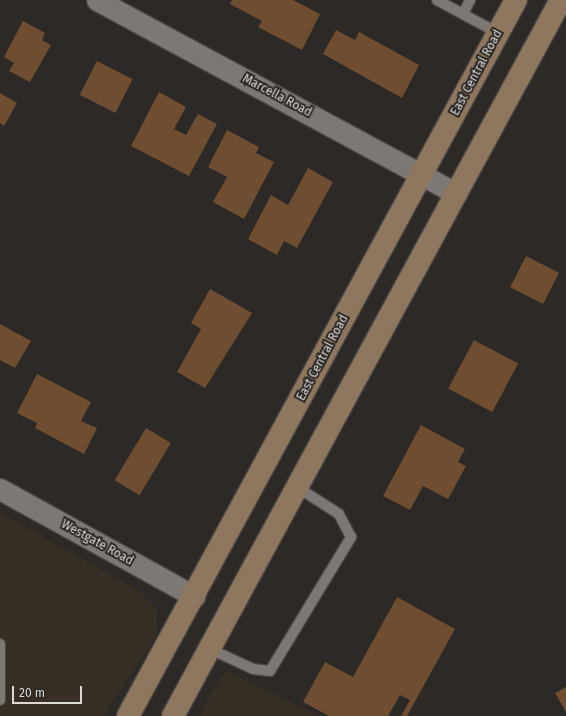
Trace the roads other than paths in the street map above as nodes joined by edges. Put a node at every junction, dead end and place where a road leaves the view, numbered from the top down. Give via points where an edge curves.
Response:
1 (97, 0) edge
2 (437, 0) edge
3 (470, 0) edge
4 (516, 0) edge
5 (561, 0) edge
6 (463, 14) junction
7 (498, 33) junction
8 (422, 174) junction
9 (456, 193) junction
10 (297, 487) junction
11 (0, 489) edge
12 (194, 596) junction
13 (0, 644) edge
14 (210, 649) junction
15 (0, 700) edge
16 (128, 716) edge
17 (173, 716) edge

1 - 8 street, Marcella Road
2 - 6 lane
3 - 6 lane
4 - 7 main road, East Central Road
5 - 9 main road
6 - 7 lane
7 - 8 main road, East Central Road
8 - 9 street, Marcella Road
8 - 12 main road, East Central Road
9 - 10 main road
10 - 14 main road
10 - 14 lane via 339,514 351,537 270,671 253,669
11 - 12 street, Westgate Road
12 - 16 main road, East Central Road
13 - 15 lane
14 - 17 main road

